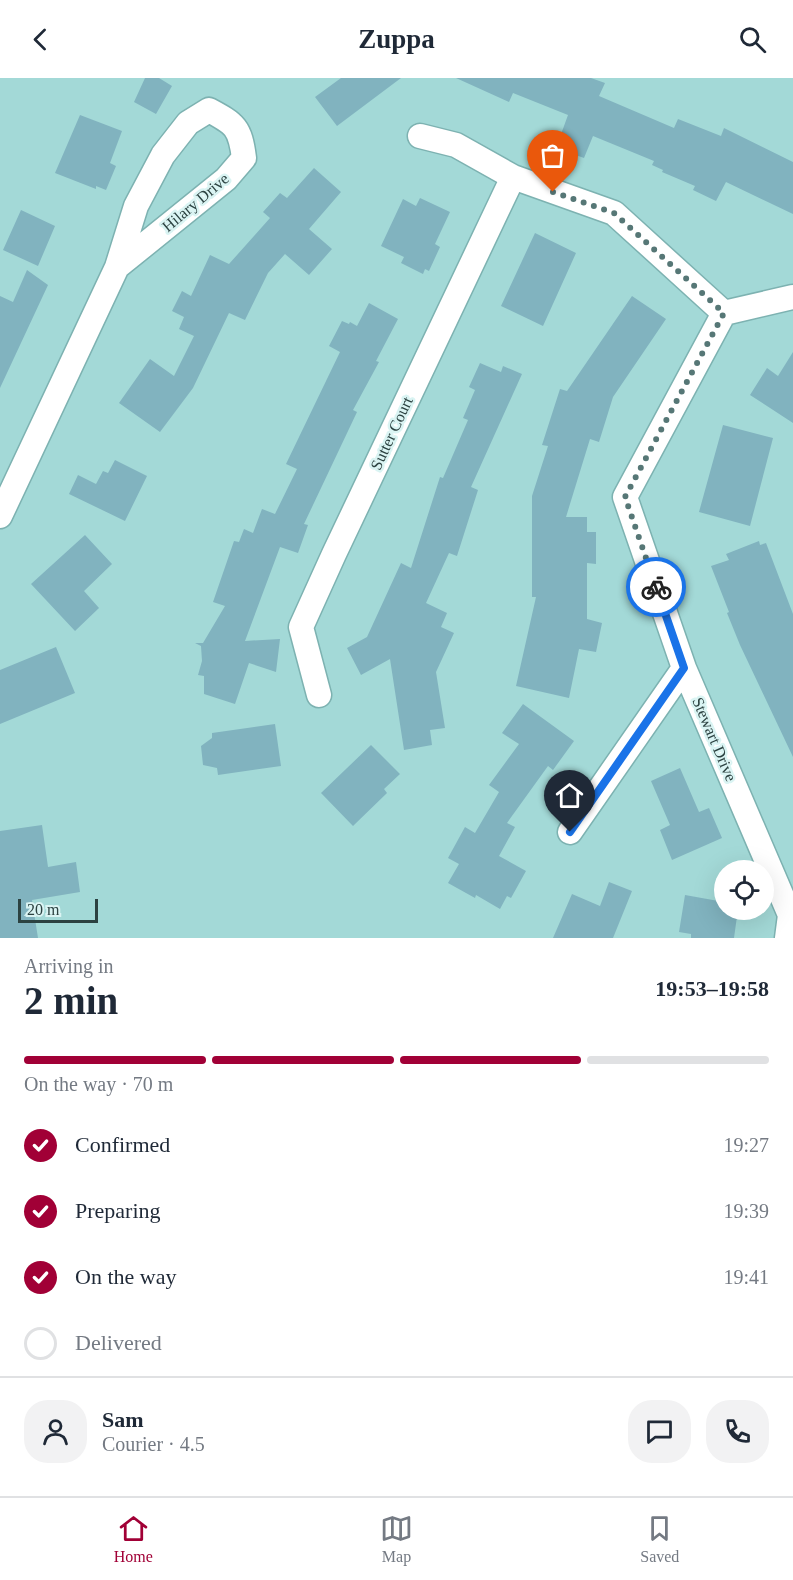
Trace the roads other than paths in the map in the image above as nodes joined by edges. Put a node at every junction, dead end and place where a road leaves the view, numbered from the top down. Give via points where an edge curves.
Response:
1 (420, 136) dead end
2 (513, 177) junction
3 (117, 267) junction
4 (793, 297) edge
5 (724, 313) junction
6 (0, 516) edge
7 (684, 668) junction
8 (319, 695) dead end
9 (570, 832) dead end
10 (790, 923) edge

1 - 2 street via 456,145
2 - 5 street via 614,213
2 - 8 street, Sutter Court via 301,627
3 - 3 street, Hilary Drive via 226,179 243,158 242,139 231,121 209,110 188,123 163,154 136,206
3 - 6 street, Hilary Drive
4 - 5 street
5 - 7 street, Stewart Drive via 625,497
7 - 9 street
7 - 10 street, Stewart Drive

